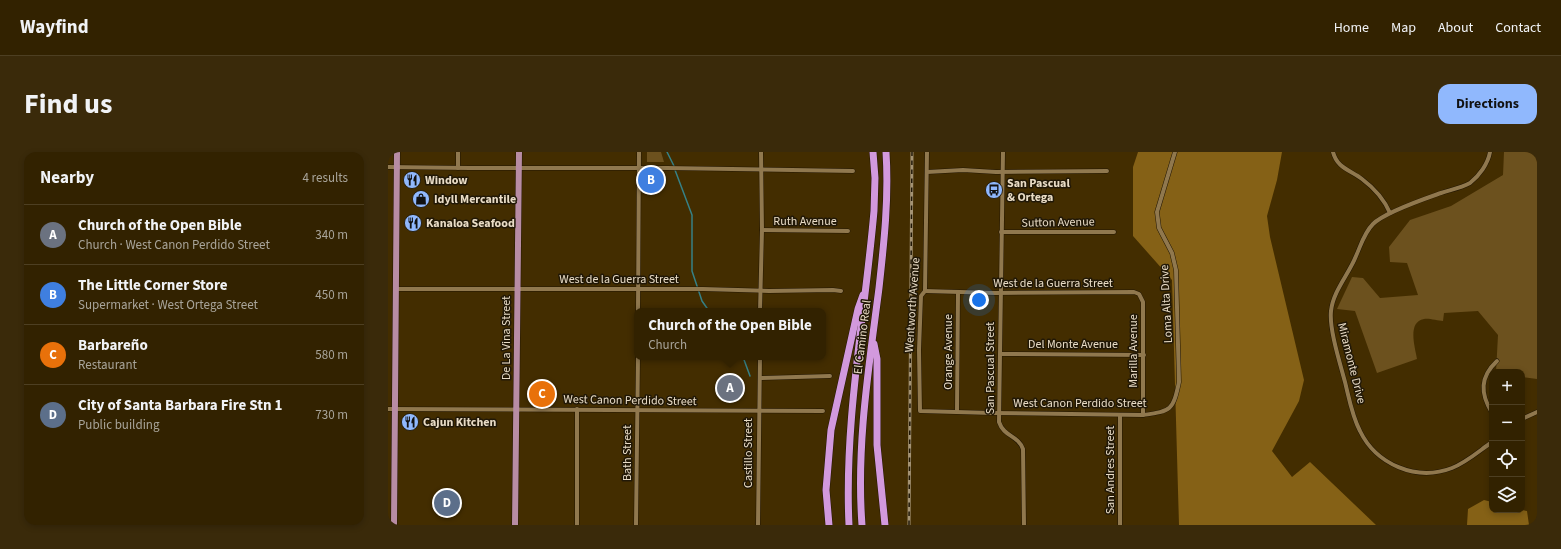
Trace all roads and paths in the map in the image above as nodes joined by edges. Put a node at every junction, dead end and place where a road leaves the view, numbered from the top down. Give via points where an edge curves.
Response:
1 (397, 152) edge
2 (458, 152) edge
3 (519, 152) edge
4 (639, 152) edge
5 (761, 152) edge
6 (873, 152) edge
7 (886, 152) edge
8 (927, 152) edge
9 (1003, 152) edge
10 (1175, 152) edge
11 (1333, 152) edge
12 (1490, 152) edge
13 (388, 167) edge
14 (398, 168) junction
15 (458, 168) junction
16 (519, 168) junction
17 (639, 168) junction
18 (761, 170) junction
19 (853, 171) dead end
20 (1107, 171) dead end
21 (927, 172) junction
22 (1002, 172) junction
23 (1390, 213) junction
24 (762, 230) junction
25 (848, 231) dead end
26 (1001, 232) junction
27 (1114, 232) dead end
28 (867, 287) junction
29 (396, 289) junction
30 (517, 290) junction
31 (638, 290) junction
32 (760, 291) junction
33 (841, 291) dead end
34 (925, 292) junction
35 (1134, 292) joint
36 (958, 293) junction
37 (1000, 293) junction
38 (638, 308) edge
39 (760, 308) edge
40 (872, 340) junction
41 (1001, 354) junction
42 (1144, 355) junction
43 (638, 360) edge
44 (760, 360) edge
45 (1497, 361) dead end
46 (830, 376) dead end
47 (760, 378) junction
48 (1489, 406) edge
49 (396, 408) junction
50 (388, 409) edge
51 (517, 409) junction
52 (577, 409) junction
53 (637, 410) junction
54 (1168, 410) joint
55 (758, 411) junction
56 (823, 411) dead end
57 (920, 411) joint
58 (957, 411) junction
59 (1537, 412) edge
60 (1000, 413) junction
61 (1120, 415) junction
62 (1143, 415) junction
63 (1525, 418) edge
64 (1489, 444) edge
65 (849, 522) edge
66 (861, 522) edge
67 (394, 525) edge
68 (515, 525) edge
69 (577, 525) edge
70 (636, 525) edge
71 (758, 525) edge
72 (828, 525) edge
73 (885, 525) edge
74 (1024, 525) edge
75 (1120, 525) edge

1 - 14 main road
2 - 15 street
3 - 16 main road, De La Vina Street
4 - 17 street
5 - 18 street
6 - 28 highway, El Camino Real via 874,211
7 - 40 highway, El Camino Real via 887,218
8 - 21 street, Wentworth Avenue
9 - 22 street, San Pascual Street
10 - 54 street, Loma Alta Drive via 1157,212 1159,228 1172,254 1177,277 1178,382 1172,405
11 - 23 street via 1340,166 1375,190
12 - 23 street, Miramonte Drive via 1484,167 1470,183
13 - 14 street
14 - 15 street
14 - 29 main road
15 - 16 street
16 - 17 street
16 - 30 main road, De La Vina Street
17 - 18 street
17 - 31 street
18 - 19 street
18 - 24 street
20 - 22 street
21 - 22 street
21 - 34 street, Wentworth Avenue
22 - 26 street, San Pascual Street
23 - 64 street, Miramonte Drive via 1373,224 1364,235 1356,256 1334,296 1331,308 1330,317 1336,345 1359,430 1370,447 1384,460 1400,468 1417,472 1435,472 1452,468
24 - 25 street, Ruth Avenue
24 - 32 street
26 - 27 street, Sutton Avenue
26 - 37 street, San Pascual Street
28 - 65 highway, El Camino Real via 852,416
28 - 72 highway via 858,309 832,423 827,482
29 - 30 street, West de la Guerra Street
29 - 49 main road
30 - 31 street, West de la Guerra Street
30 - 51 main road, De La Vina Street
31 - 32 street, West de la Guerra Street
31 - 38 street
32 - 33 street, West de la Guerra Street
32 - 39 street
34 - 36 street, West de la Guerra Street
34 - 57 street, Wentworth Avenue via 921,296 919,320
35 - 37 street, West de la Guerra Street
35 - 42 street, Marilla Avenue via 1142,296 1143,302
36 - 37 street, West de la Guerra Street
36 - 58 street, Orange Avenue
37 - 41 street, San Pascual Street
40 - 66 highway, El Camino Real via 864,411
40 - 73 highway via 877,359 877,445
41 - 42 street, Del Monte Avenue
41 - 60 street, San Pascual Street
42 - 62 street, Marilla Avenue
43 - 53 street, Bath Street
44 - 47 street, Castillo Street
45 - 48 street via 1486,374 1483,388
46 - 47 street
47 - 55 street, Castillo Street
49 - 50 street, West Canon Perdido Street
49 - 51 street, West Canon Perdido Street
49 - 67 main road
51 - 52 street, West Canon Perdido Street
51 - 68 main road, De La Vina Street
52 - 53 street, West Canon Perdido Street
52 - 69 street
53 - 55 street, West Canon Perdido Street
53 - 70 street, Bath Street
54 - 62 street, West Canon Perdido Street
55 - 56 street, West Canon Perdido Street
55 - 71 street, Castillo Street
57 - 58 street, West Canon Perdido Street
58 - 60 street, West Canon Perdido Street
59 - 63 street
60 - 61 street, West Canon Perdido Street
60 - 74 street, San Pascual Street via 999,422 1003,430 1019,441 1024,449
61 - 62 street, West Canon Perdido Street
61 - 75 street, San Andres Street

